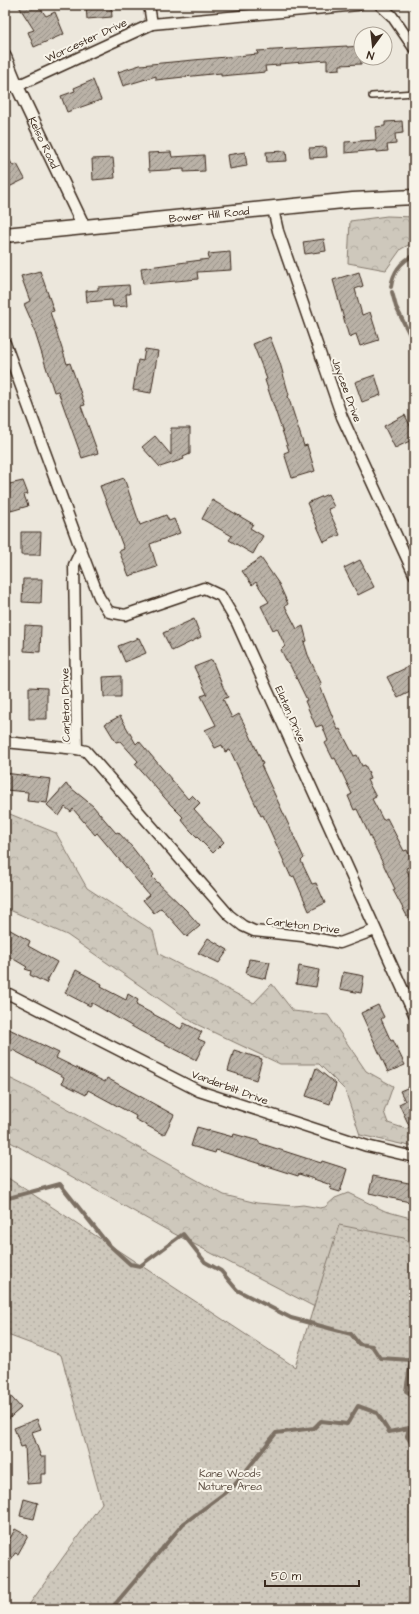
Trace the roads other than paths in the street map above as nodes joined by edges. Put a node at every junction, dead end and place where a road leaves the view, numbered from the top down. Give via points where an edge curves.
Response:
1 (149, 5) edge
2 (358, 5) edge
3 (376, 5) edge
4 (381, 5) edge
5 (152, 24) junction
6 (414, 48) edge
7 (5, 57) edge
8 (11, 86) edge
9 (414, 93) edge
10 (372, 96) dead end
11 (414, 197) edge
12 (273, 209) junction
13 (84, 227) junction
14 (5, 235) edge
15 (5, 343) edge
16 (81, 550) junction
17 (414, 574) edge
18 (5, 742) edge
19 (77, 749) junction
20 (375, 930) junction
21 (5, 992) edge
22 (414, 1014) edge
23 (414, 1157) edge

1 - 5 street
2 - 5 street, Worcester Drive
3 - 4 street
4 - 6 street via 392,16
5 - 8 street, Worcester Drive
7 - 8 street, Kelso Road
8 - 13 street, Kelso Road
9 - 10 lane
11 - 12 main road, Bower Hill Road via 353,200
12 - 13 main road, Bower Hill Road
12 - 17 street, Jaycee Drive via 278,231 342,417
13 - 14 main road, Bower Hill Road
15 - 16 street
16 - 19 street, Carleton Drive via 74,565
16 - 20 street, Elatan Drive via 99,597 109,612 125,615 204,588 221,596 237,623
18 - 19 street
19 - 20 street, Carleton Drive via 86,751 229,915 243,926 254,931 340,943
20 - 22 street, Elatan Drive
21 - 23 street, Vanderbilt Drive via 199,1091 367,1146

